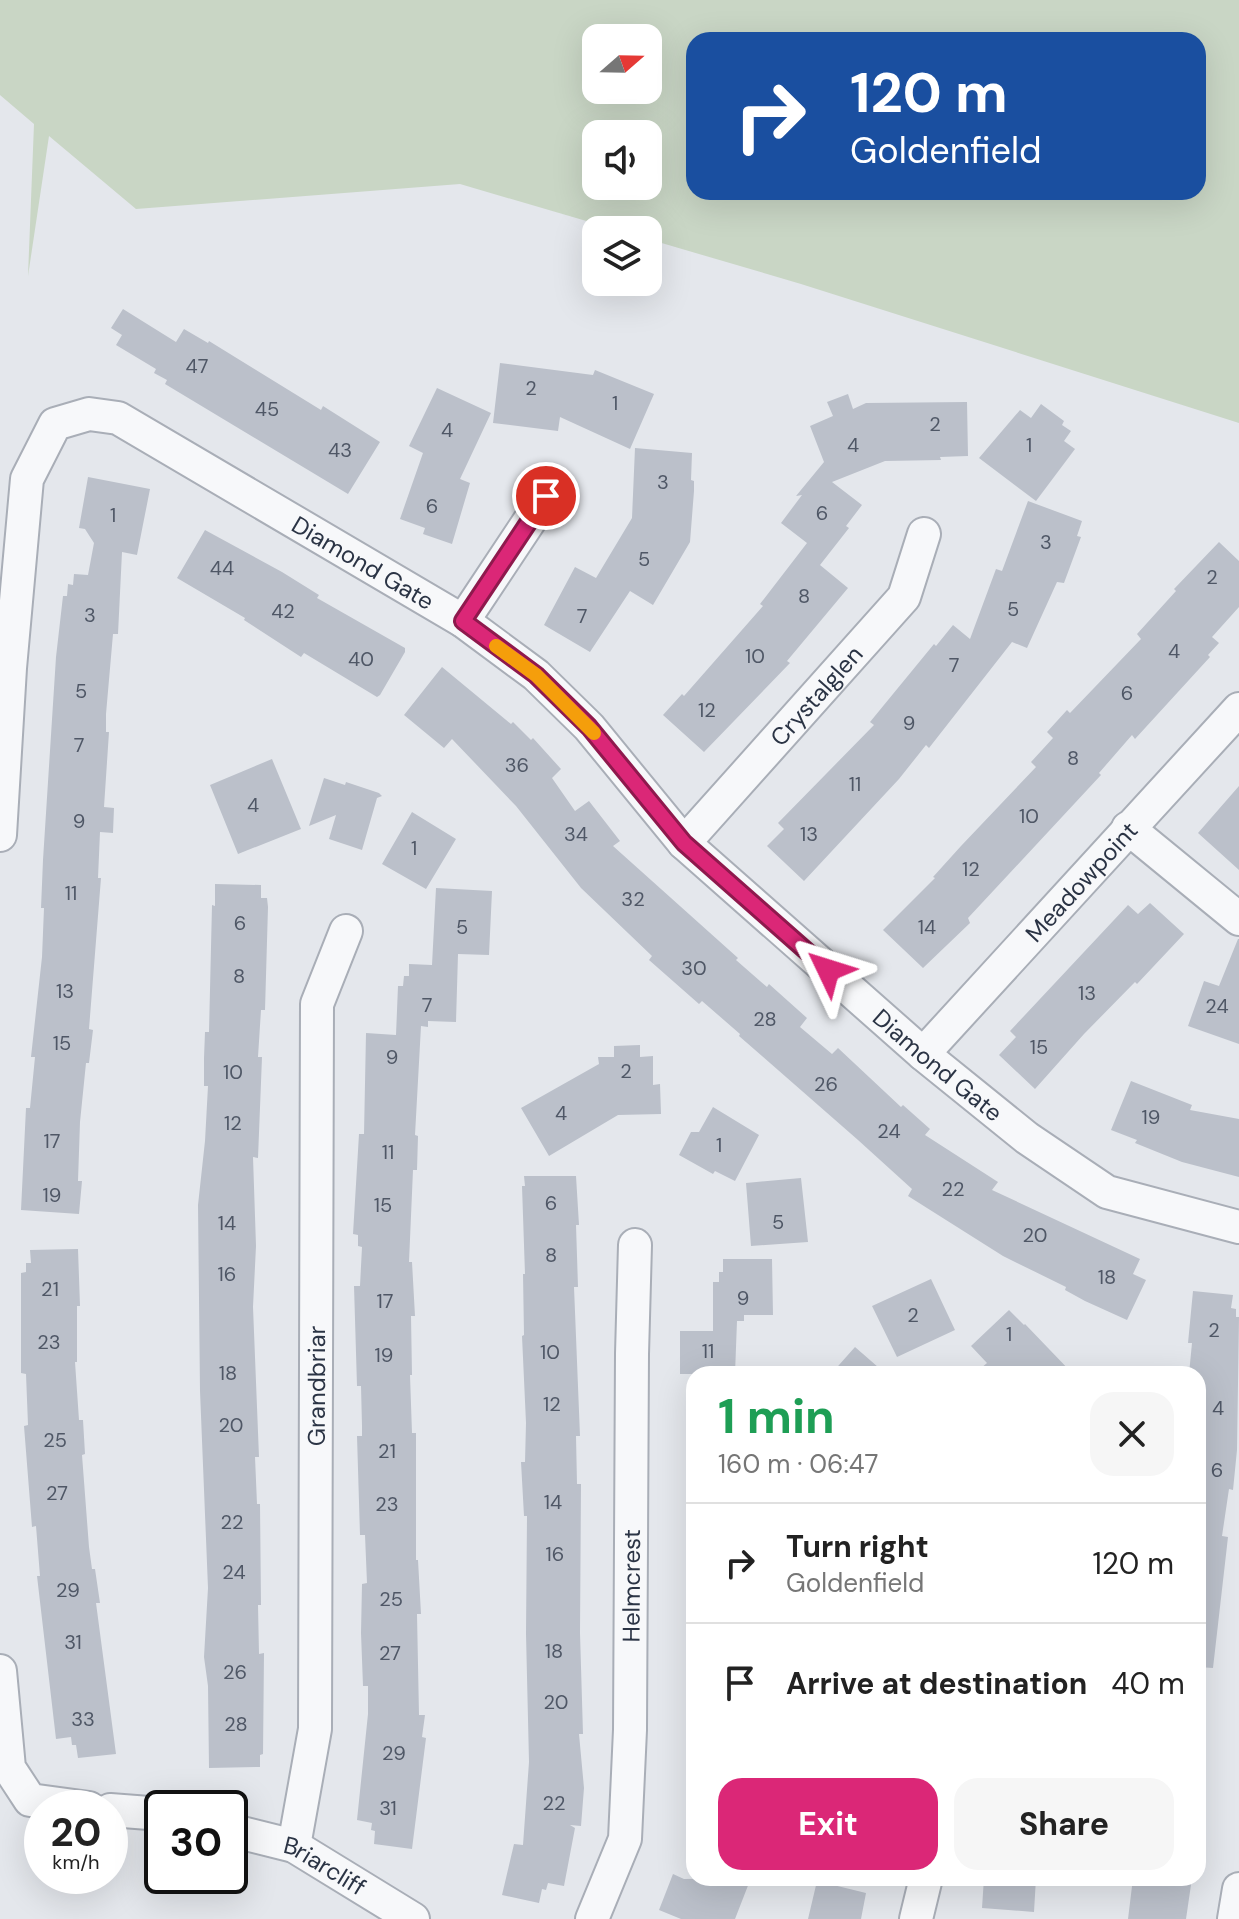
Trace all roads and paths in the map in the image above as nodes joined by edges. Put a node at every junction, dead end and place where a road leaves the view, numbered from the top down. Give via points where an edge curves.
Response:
1 (546, 496) dead end
2 (924, 534) dead end
3 (463, 621) junction
4 (1239, 709) edge
5 (1128, 828) junction
6 (0, 835) edge
7 (684, 843) junction
8 (1239, 919) edge
9 (346, 931) dead end
10 (923, 1054) junction
11 (1239, 1227) edge
12 (635, 1245) dead end
13 (0, 1671) edge
14 (24, 1791) edge
15 (248, 1834) edge
16 (294, 1846) junction
17 (924, 1886) edge
18 (1239, 1889) edge
19 (413, 1919) edge
20 (592, 1919) edge
21 (916, 1919) edge
22 (1234, 1919) edge

1 - 3 street
2 - 7 street, Crystalglen via 904,597
3 - 6 street, Diamond Gate via 118,418 89,414 55,424 27,479
3 - 7 street, Diamond Gate via 536,675 589,727
4 - 5 street, Meadowpoint
5 - 8 street
5 - 10 street, Meadowpoint
7 - 10 street, Diamond Gate
9 - 16 street, Grandbriar via 317,1004 315,1729
10 - 11 street, Diamond Gate via 1027,1138 1107,1192
12 - 20 street, Helmcrest via 625,1839
13 - 14 street via 9,1768
15 - 16 street, Briarcliff
16 - 19 street, Briarcliff
17 - 21 street
18 - 22 street

